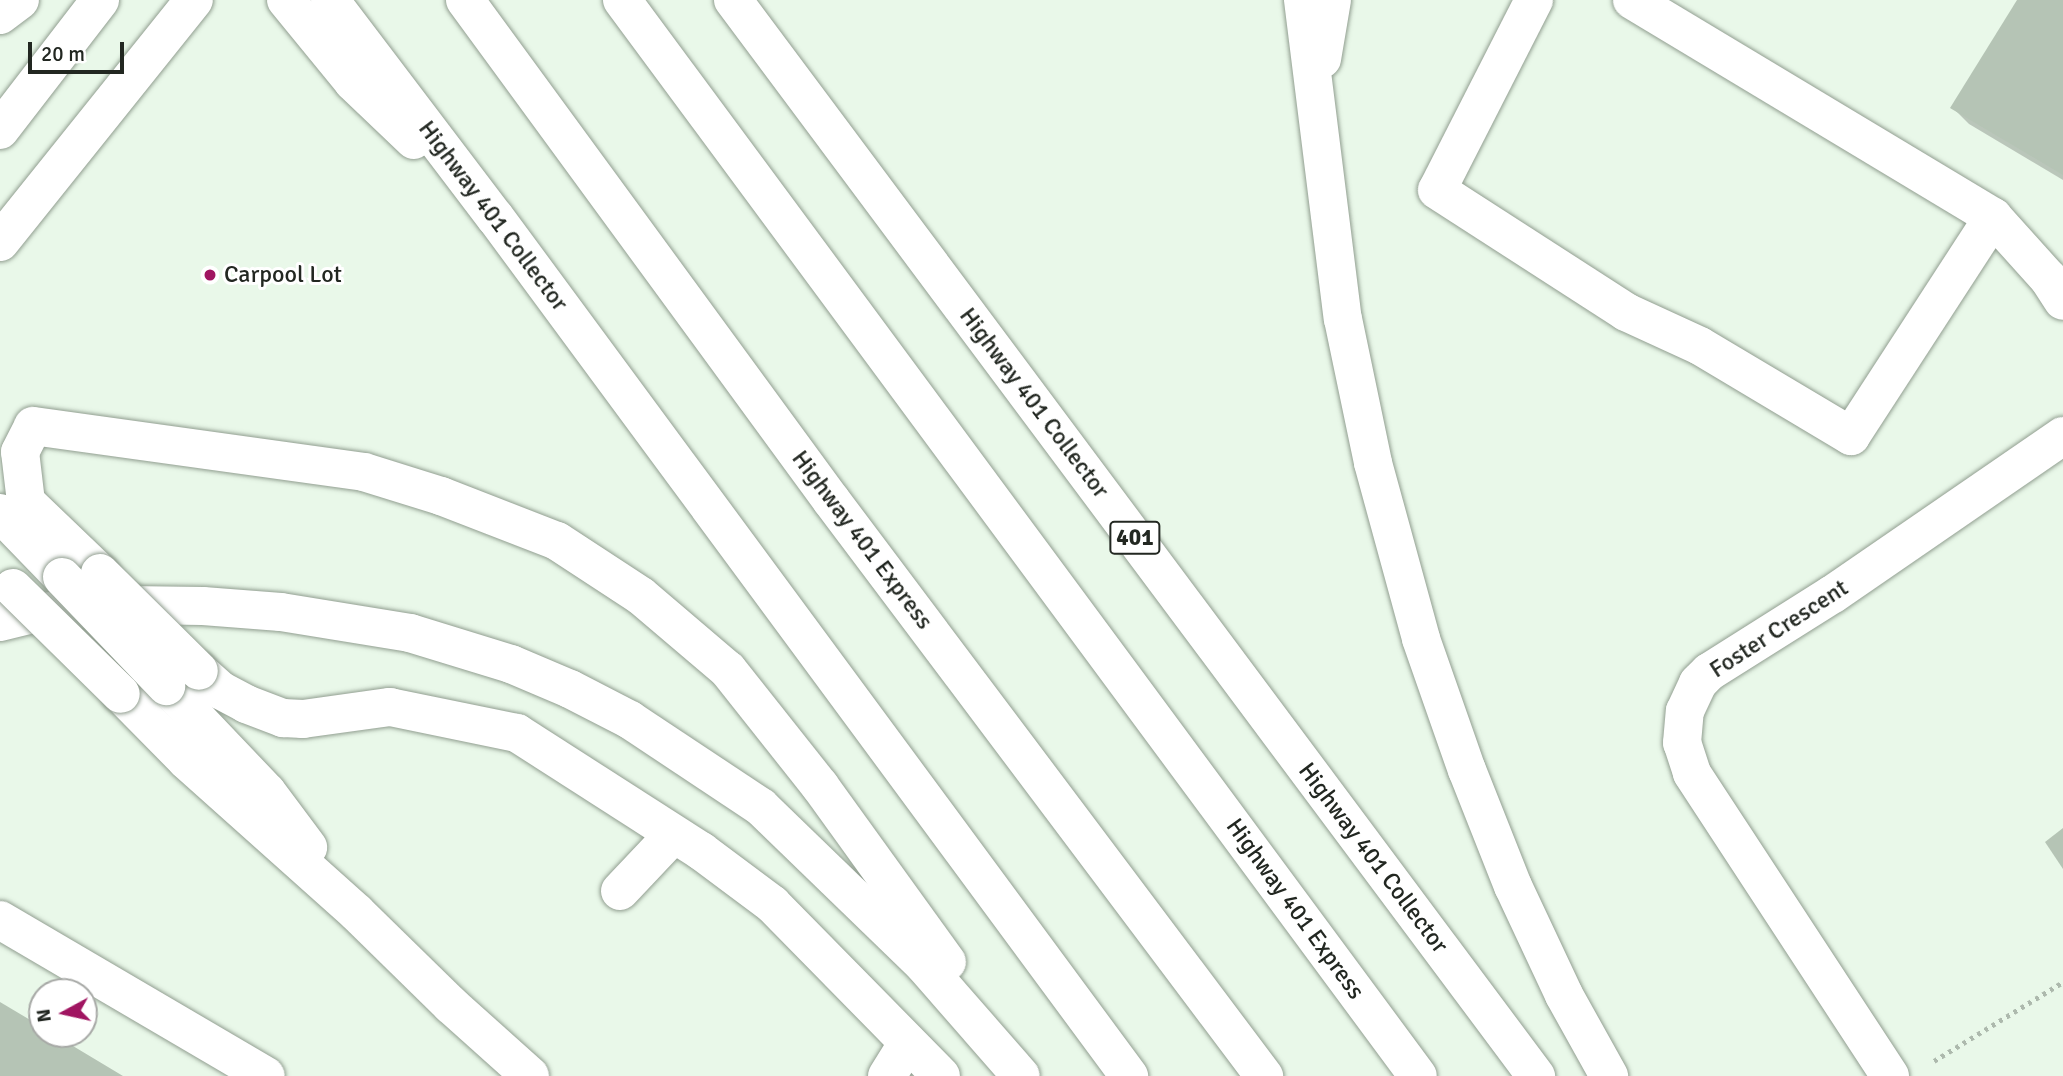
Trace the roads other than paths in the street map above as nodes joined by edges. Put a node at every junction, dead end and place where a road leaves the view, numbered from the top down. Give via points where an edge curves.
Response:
1 (20, 0) edge
2 (100, 0) edge
3 (194, 0) edge
4 (286, 0) edge
5 (330, 0) edge
6 (465, 0) edge
7 (622, 0) edge
8 (733, 0) edge
9 (1303, 0) edge
10 (1332, 0) edge
11 (1534, 0) edge
12 (1632, 0) edge
13 (0, 15) edge
14 (1314, 102) junction
15 (0, 130) edge
16 (495, 216) junction
17 (1993, 217) junction
18 (0, 243) edge
19 (2063, 301) edge
20 (2063, 436) edge
21 (0, 513) edge
22 (4, 595) edge
23 (182, 678) junction
24 (673, 835) junction
25 (620, 891) dead end
26 (357, 913) junction
27 (0, 920) edge
28 (908, 1043) junction
29 (266, 1076) edge
30 (530, 1076) edge
31 (887, 1076) edge
32 (941, 1076) edge
33 (1021, 1076) edge
34 (1030, 1076) edge
35 (1129, 1076) edge
36 (1264, 1076) edge
37 (1418, 1076) edge
38 (1536, 1076) edge
39 (1609, 1076) edge
40 (1890, 1076) edge

1 - 13 main road
2 - 15 main road
3 - 18 main road
4 - 16 main road via 352,82
5 - 16 main road, Highway 401 Collector
6 - 36 main road, Highway 401 Express via 831,500
7 - 37 main road, Highway 401 Express
8 - 38 main road, Highway 401 Collector / 401
9 - 14 main road
10 - 14 main road
11 - 17 main road via 1437,190 1626,312 1700,346 1852,436
12 - 17 main road
14 - 39 main road via 1343,319 1373,463 1421,639 1466,770 1513,886 1564,995
16 - 35 main road, Highway 401 Collector
17 - 19 main road
20 - 40 main road, Foster Crescent via 1833,594 1709,672 1685,711 1682,743 1692,773
21 - 23 main road, bridge via 62,577
22 - 26 main road, bridge via 121,694 186,760
22 - 33 main road via 41,612 127,605 294,613 410,633 510,664 570,690 630,720 761,807 915,956
23 - 24 main road via 283,718 390,707 517,733
23 - 26 main road
23 - 34 main road, bridge via 100,573 26,502 20,452 33,426 364,472 442,496 557,541 641,596 728,670 820,786
24 - 25 main road
24 - 28 main road via 772,904
26 - 30 main road
27 - 29 main road
28 - 31 main road
28 - 32 main road

